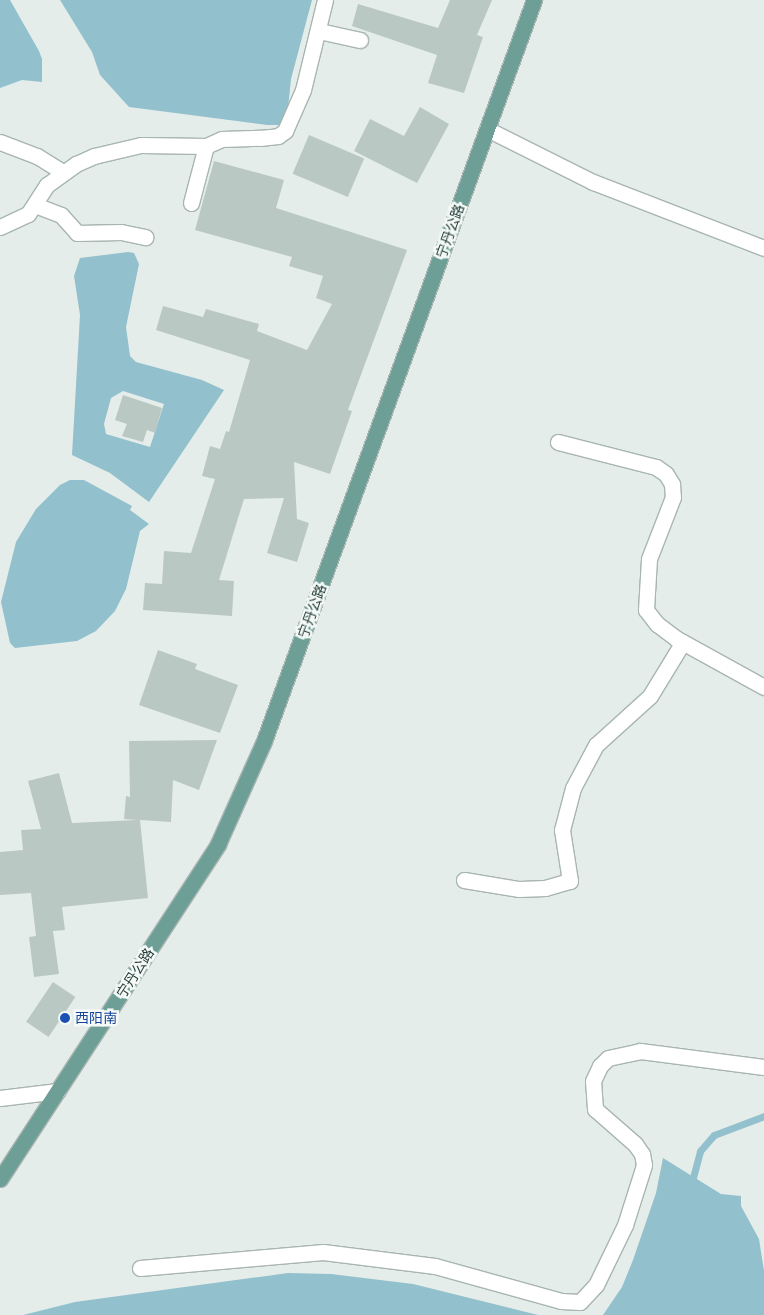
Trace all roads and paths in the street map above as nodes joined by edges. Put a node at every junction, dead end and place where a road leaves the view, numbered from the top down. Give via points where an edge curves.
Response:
1 (325, 0) edge
2 (534, 0) edge
3 (319, 31) junction
4 (360, 40) dead end
5 (488, 129) junction
6 (0, 142) edge
7 (206, 146) junction
8 (63, 172) junction
9 (191, 203) dead end
10 (35, 205) junction
11 (0, 227) edge
12 (145, 237) dead end
13 (764, 248) edge
14 (558, 442) dead end
15 (683, 642) junction
16 (764, 687) edge
17 (464, 880) dead end
18 (764, 1067) edge
19 (58, 1091) junction
20 (0, 1098) edge
21 (0, 1179) edge
22 (140, 1268) dead end

1 - 3 street
2 - 5 main road, 宁丹公路
3 - 4 street
3 - 7 street via 298,106 285,132 260,138 222,139
5 - 13 street via 593,182
5 - 19 main road, 宁丹公路 via 257,758 218,844
6 - 8 street via 37,156
7 - 8 street via 141,145 94,156
7 - 9 street
8 - 10 street via 48,185
10 - 11 street via 28,214
10 - 12 street via 61,215 77,233 120,232
14 - 15 street via 656,467 672,484 674,497 649,559 646,610 657,624
15 - 16 street
15 - 17 street via 650,696 596,745 573,788 562,830 570,881 545,888 519,889
18 - 22 street via 640,1051 608,1058 600,1066 594,1081 595,1109 635,1144 644,1165 621,1234 596,1285 580,1302 561,1301 436,1266 323,1252
19 - 20 street
19 - 21 main road, 宁丹公路

